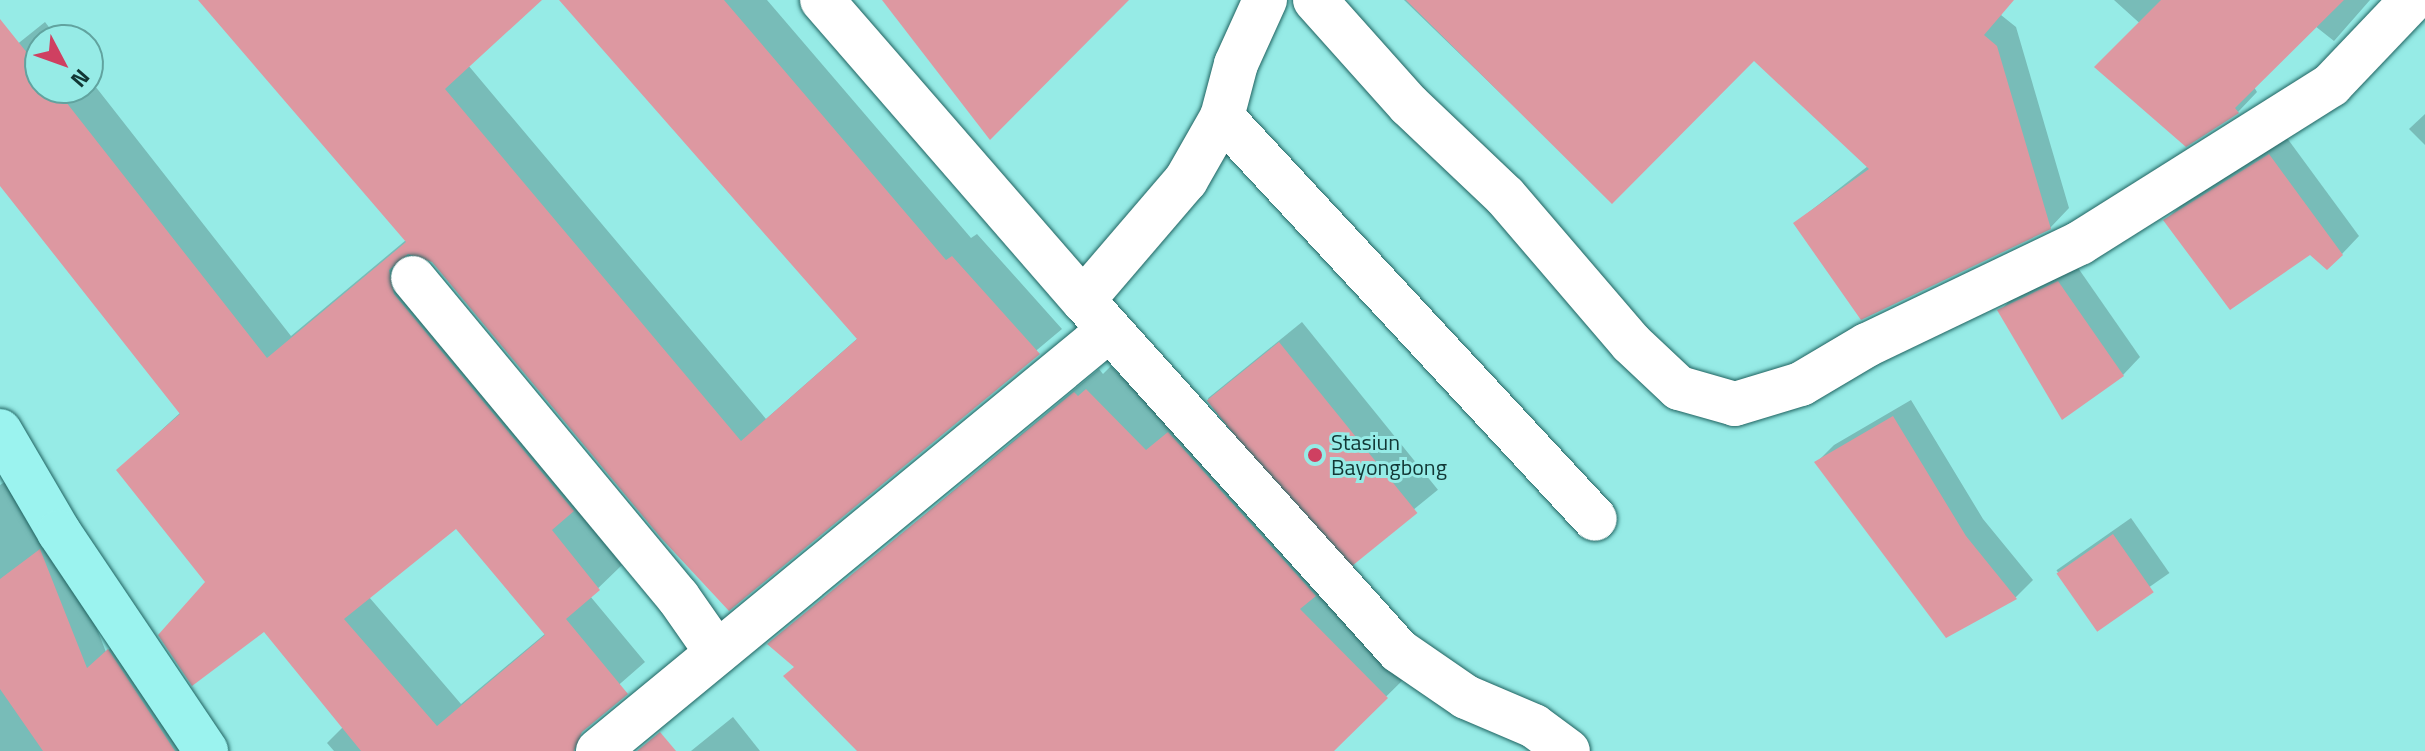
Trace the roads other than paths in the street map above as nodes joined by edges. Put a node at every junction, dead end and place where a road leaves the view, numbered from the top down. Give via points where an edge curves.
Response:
1 (822, 0) edge
2 (1265, 0) edge
3 (1315, 0) edge
4 (2412, 0) edge
5 (1222, 117) junction
6 (413, 278) dead end
7 (1096, 315) junction
8 (0, 431) edge
9 (1595, 519) dead end
10 (717, 653) junction
11 (206, 751) edge
12 (598, 751) edge
13 (1568, 751) edge

1 - 7 street
2 - 5 street via 1236,64
3 - 4 street via 1409,105 1505,196 1631,343 1679,388 1735,404 1801,384 1867,345 2080,243 2331,85
5 - 7 street
5 - 9 street
6 - 10 street via 678,597
7 - 10 street
7 - 13 street via 1399,651 1466,697 1534,726
8 - 11 main road via 59,532
10 - 12 street

